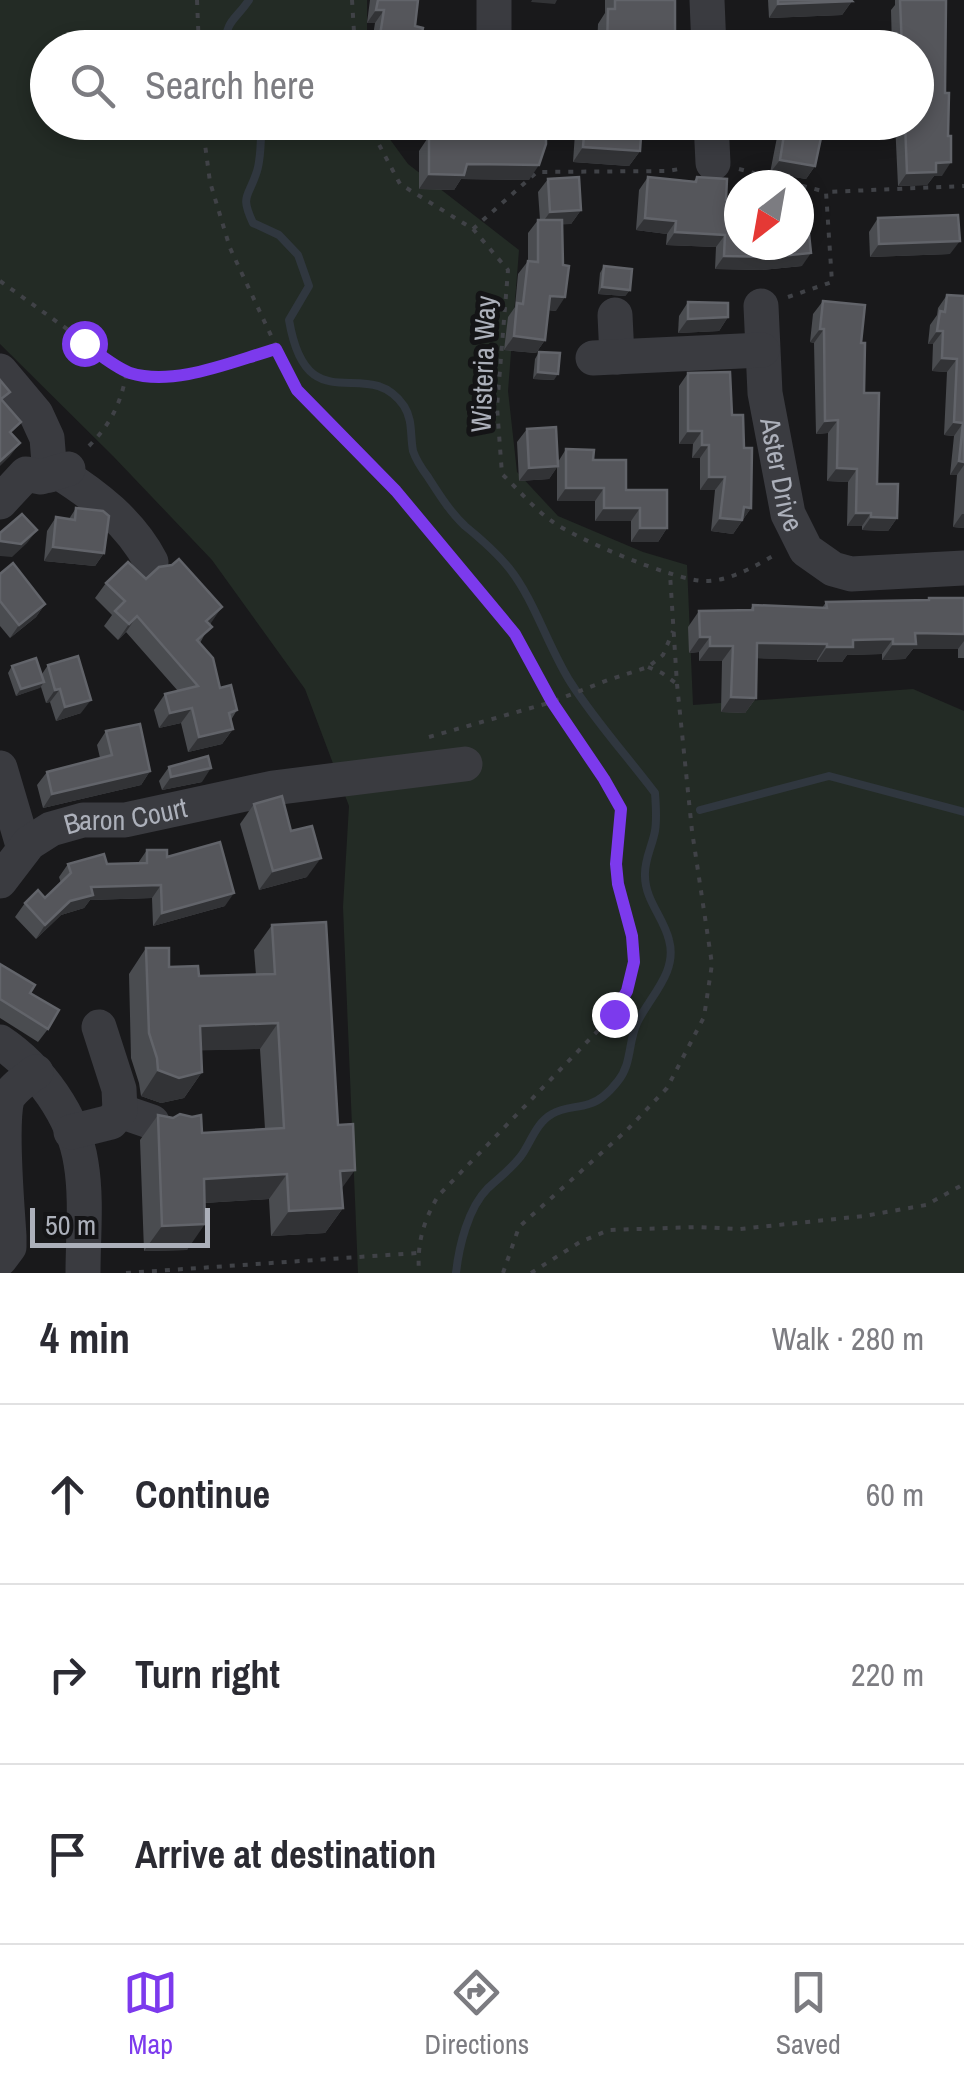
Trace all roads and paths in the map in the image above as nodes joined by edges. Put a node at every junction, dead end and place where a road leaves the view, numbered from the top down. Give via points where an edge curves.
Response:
1 (197, 0) edge
2 (352, 0) edge
3 (494, 0) edge
4 (708, 0) edge
5 (198, 30) edge
6 (354, 30) edge
7 (494, 30) edge
8 (709, 30) edge
9 (204, 140) edge
10 (376, 140) edge
11 (712, 140) edge
12 (713, 163) junction
13 (964, 186) edge
14 (826, 192) junction
15 (473, 229) junction
16 (0, 281) edge
17 (761, 306) joint
18 (615, 315) dead end
19 (276, 349) junction
20 (762, 350) junction
21 (0, 371) edge
22 (127, 372) junction
23 (59, 472) junction
24 (0, 502) edge
25 (800, 540) junction
26 (152, 562) dead end
27 (964, 568) edge
28 (670, 574) junction
29 (674, 628) junction
30 (648, 668) junction
31 (677, 684) junction
32 (552, 702) junction
33 (464, 764) dead end
34 (0, 768) edge
35 (24, 849) junction
36 (0, 882) edge
37 (99, 1027) dead end
38 (0, 1042) edge
39 (36, 1072) junction
40 (71, 1132) junction
41 (964, 1184) edge
42 (417, 1253) junction
43 (0, 1259) edge
44 (84, 1273) edge
45 (126, 1273) edge
46 (419, 1273) edge
47 (503, 1273) edge
48 (531, 1273) edge

1 - 5 path
2 - 6 path
3 - 7 street
4 - 8 street
9 - 19 path via 230,248
10 - 15 path, Wisteria Way via 400,184
11 - 12 street
12 - 14 path
12 - 15 path via 668,172 538,172
13 - 14 path
14 - 17 path via 832,282
15 - 28 path, Wisteria Way via 508,270 497,408 502,474 553,522
16 - 22 path
17 - 20 street, Aster Drive
18 - 20 street via 605,358
19 - 22 path via 181,376
19 - 32 path via 297,390 396,491 515,634
20 - 25 street, Aster Drive via 788,514
21 - 23 street via 36,414
22 - 23 path via 110,424
23 - 24 street via 26,474
23 - 26 street via 120,520
25 - 27 street, Aster Drive via 817,559 851,574
25 - 28 path, Wisteria Way via 706,582
28 - 29 path
29 - 30 path
29 - 31 path
30 - 31 path
30 - 32 path
31 - 47 path via 712,964 704,1017 667,1088 519,1228
32 - 42 path via 621,809 616,864 634,962 627,991 614,1014 438,1196
33 - 35 street, Baron Court via 273,788 141,818 83,820 51,829
34 - 35 street
35 - 36 street, Baron Court
37 - 40 street via 119,1089 159,1118
38 - 39 street
39 - 40 street
39 - 43 street via 8,1096 4,1109 10,1236
40 - 44 street via 82,1172
41 - 48 path via 926,1205 864,1216 740,1229 609,1230
42 - 45 path
42 - 46 path

